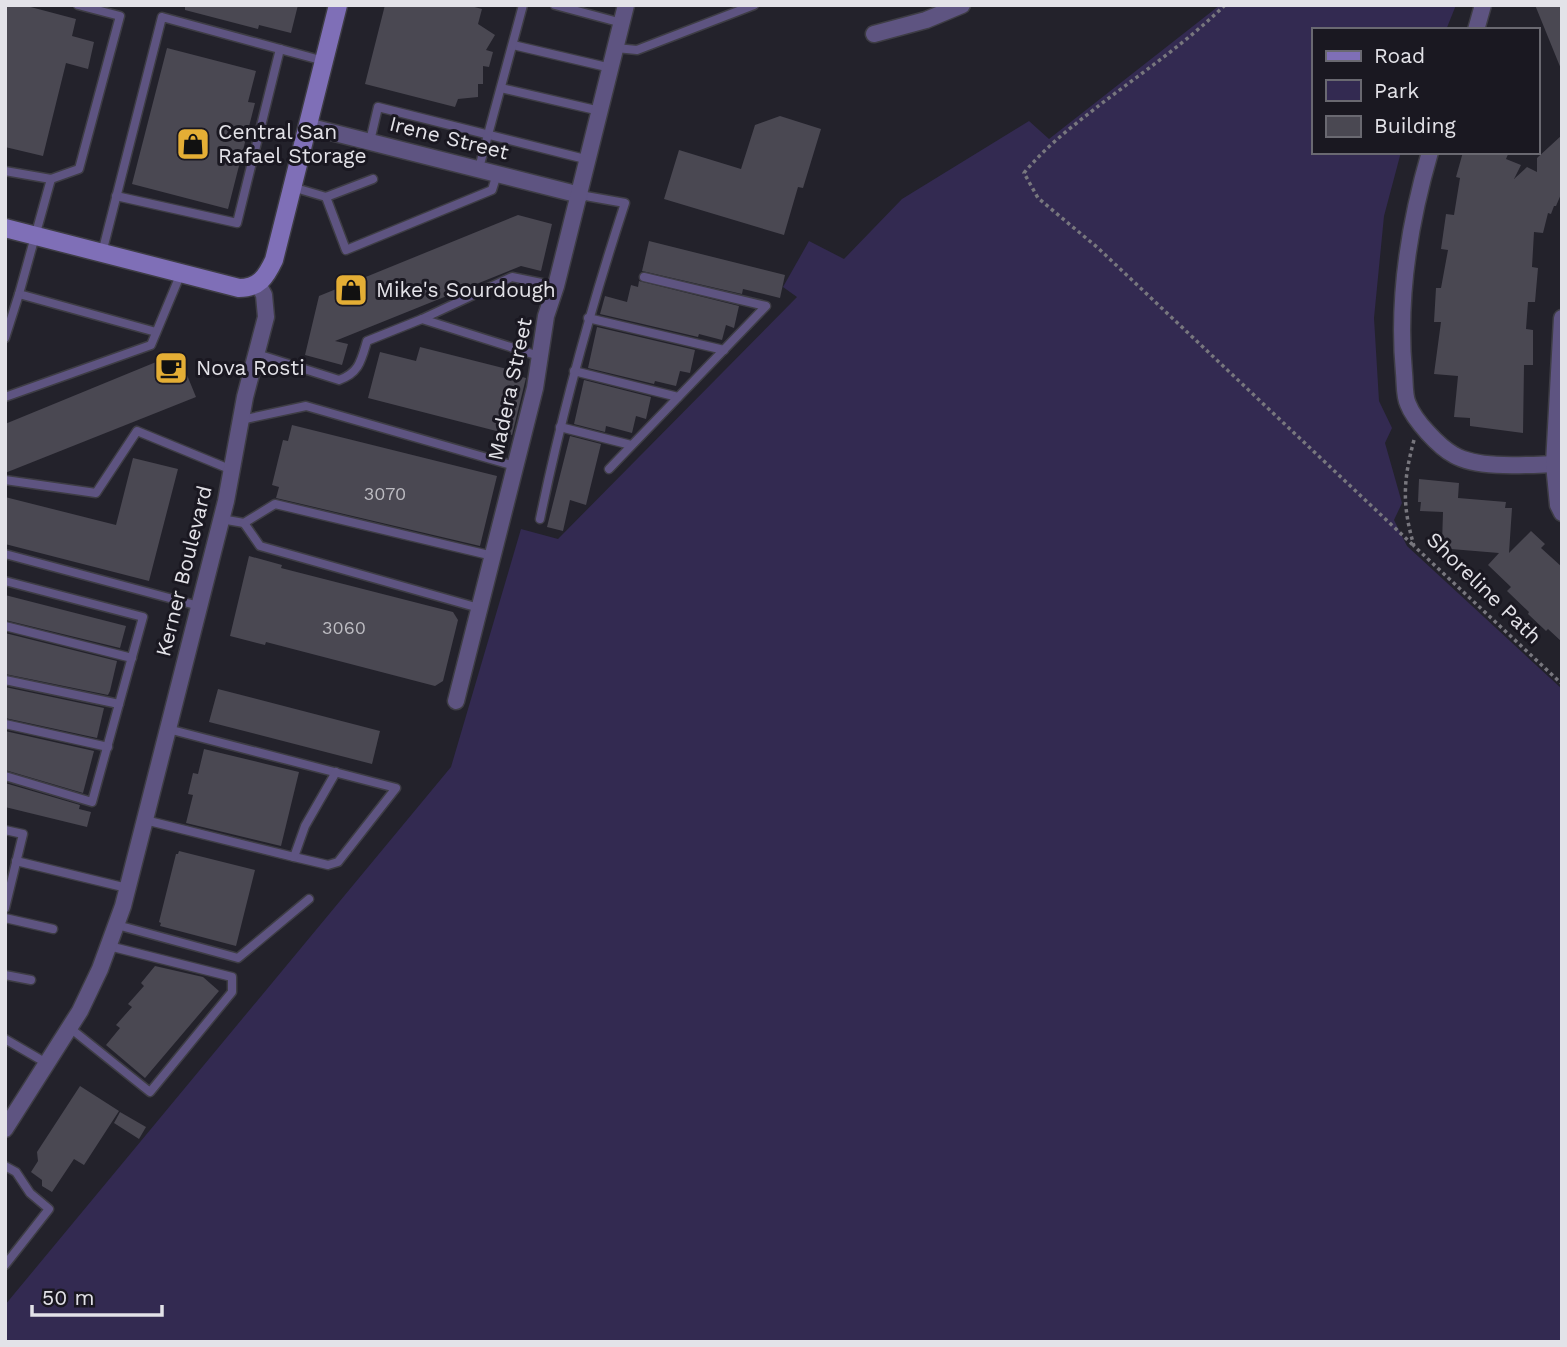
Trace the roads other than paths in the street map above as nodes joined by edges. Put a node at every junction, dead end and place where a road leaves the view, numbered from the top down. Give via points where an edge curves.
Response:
1 (78, 5) edge
2 (338, 5) edge
3 (523, 5) edge
4 (555, 5) edge
5 (626, 5) edge
6 (754, 5) edge
7 (962, 5) edge
8 (1483, 5) edge
9 (622, 23) junction
10 (1477, 28) edge
11 (874, 34) dead end
12 (513, 45) junction
13 (616, 48) junction
14 (281, 49) junction
15 (324, 61) junction
16 (611, 68) junction
17 (501, 88) junction
18 (601, 111) junction
19 (307, 126) junction
20 (488, 134) junction
21 (370, 141) junction
22 (1429, 154) edge
23 (589, 160) junction
24 (478, 168) junction
25 (5, 171) edge
26 (498, 173) junction
27 (51, 179) junction
28 (373, 179) dead end
29 (292, 187) junction
30 (580, 195) junction
31 (116, 196) junction
32 (326, 197) junction
33 (5, 228) edge
34 (36, 236) junction
35 (102, 253) junction
36 (181, 273) junction
37 (644, 277) dead end
38 (258, 284) junction
39 (556, 286) junction
40 (19, 294) junction
41 (589, 318) junction
42 (1562, 318) edge
43 (422, 319) junction
44 (156, 332) junction
45 (5, 338) edge
46 (724, 350) junction
47 (257, 354) junction
48 (540, 356) junction
49 (575, 371) junction
50 (5, 397) edge
51 (678, 397) junction
52 (241, 420) junction
53 (560, 427) junction
54 (631, 446) junction
55 (1553, 464) junction
56 (515, 466) junction
57 (609, 469) dead end
58 (232, 470) junction
59 (5, 480) edge
60 (1562, 513) edge
61 (221, 519) junction
62 (540, 519) dead end
63 (244, 523) junction
64 (5, 554) edge
65 (493, 556) junction
66 (5, 581) edge
67 (199, 606) junction
68 (480, 608) junction
69 (5, 626) edge
70 (132, 657) junction
71 (5, 680) edge
72 (457, 701) dead end
73 (119, 704) junction
74 (5, 724) edge
75 (168, 729) junction
76 (107, 747) junction
77 (336, 772) junction
78 (5, 776) edge
79 (145, 820) junction
80 (5, 830) edge
81 (294, 857) junction
82 (16, 861) junction
83 (127, 888) junction
84 (309, 899) dead end
85 (5, 908) edge
86 (5, 918) edge
87 (117, 925) junction
88 (53, 929) dead end
89 (109, 946) junction
90 (5, 975) edge
91 (32, 980) dead end
92 (70, 1028) junction
93 (5, 1039) edge
94 (48, 1064) junction
95 (5, 1129) edge
96 (5, 1166) edge
97 (5, 1265) edge

1 - 27 lane via 120,16 79,169
2 - 15 street
3 - 12 lane
4 - 9 lane
5 - 9 street, Madera Street
6 - 13 lane via 637,50
7 - 11 street
8 - 10 street
9 - 13 street, Madera Street
12 - 16 lane
12 - 17 lane
13 - 16 street, Madera Street
14 - 15 lane
14 - 31 lane via 237,223
14 - 31 lane via 162,16
15 - 19 street
16 - 18 street, Madera Street
17 - 18 lane
17 - 20 lane
18 - 23 street, Madera Street
19 - 21 street, Irene Street
19 - 29 street
20 - 21 lane via 378,107
20 - 23 lane
20 - 24 lane
21 - 24 street, Irene Street
22 - 55 street via 1406,260 1401,339 1407,404 1431,437 1455,456 1498,466
23 - 30 street, Madera Street
24 - 26 street, Irene Street
25 - 27 lane
26 - 30 street, Irene Street
26 - 32 lane via 492,190 346,250
27 - 34 lane
28 - 32 lane
29 - 32 lane
29 - 38 street via 274,260
30 - 39 street, Madera Street
30 - 41 lane via 625,203
31 - 35 lane
33 - 34 street
34 - 35 street
34 - 40 lane
35 - 36 street
36 - 38 street via 239,288
36 - 44 lane
37 - 46 lane via 766,306
38 - 47 street, Kerner Boulevard via 267,305
39 - 43 lane via 512,277
39 - 48 street, Madera Street
40 - 44 lane
40 - 45 lane
41 - 46 lane
41 - 49 lane
42 - 55 street
43 - 47 lane via 367,341 359,367 339,380
43 - 48 lane
44 - 50 lane via 151,345
46 - 51 lane
47 - 52 street, Kerner Boulevard
48 - 56 street, Madera Street
49 - 51 lane
49 - 53 lane
51 - 54 lane
52 - 56 lane via 306,406
52 - 58 street, Kerner Boulevard
53 - 54 lane
53 - 62 lane
54 - 57 lane
55 - 60 street
56 - 65 street, Madera Street
58 - 59 lane via 137,431 96,493
58 - 61 street, Kerner Boulevard
61 - 63 lane
61 - 67 street, Kerner Boulevard
63 - 65 lane via 275,504
63 - 68 lane via 260,546
64 - 67 lane
65 - 68 street, Madera Street
66 - 70 lane via 144,617
67 - 75 street, Kerner Boulevard
68 - 72 street, Madera Street
69 - 70 lane
70 - 73 lane
71 - 73 lane
73 - 76 lane
74 - 76 lane
75 - 77 lane
75 - 79 street, Kerner Boulevard
76 - 78 lane via 92,802
77 - 81 lane via 305,826
77 - 81 lane via 396,788 338,862 328,865
79 - 81 lane
79 - 83 street, Kerner Boulevard
80 - 82 lane via 23,834
82 - 83 lane
82 - 85 lane
83 - 87 street, Kerner Boulevard
84 - 87 lane via 238,958
86 - 88 lane
87 - 89 street, Kerner Boulevard
89 - 92 street, Kerner Boulevard
89 - 92 lane via 232,977 232,992 150,1092
90 - 91 lane
92 - 94 street, Kerner Boulevard
93 - 94 lane
94 - 95 street, Kerner Boulevard
96 - 97 lane via 49,1209

